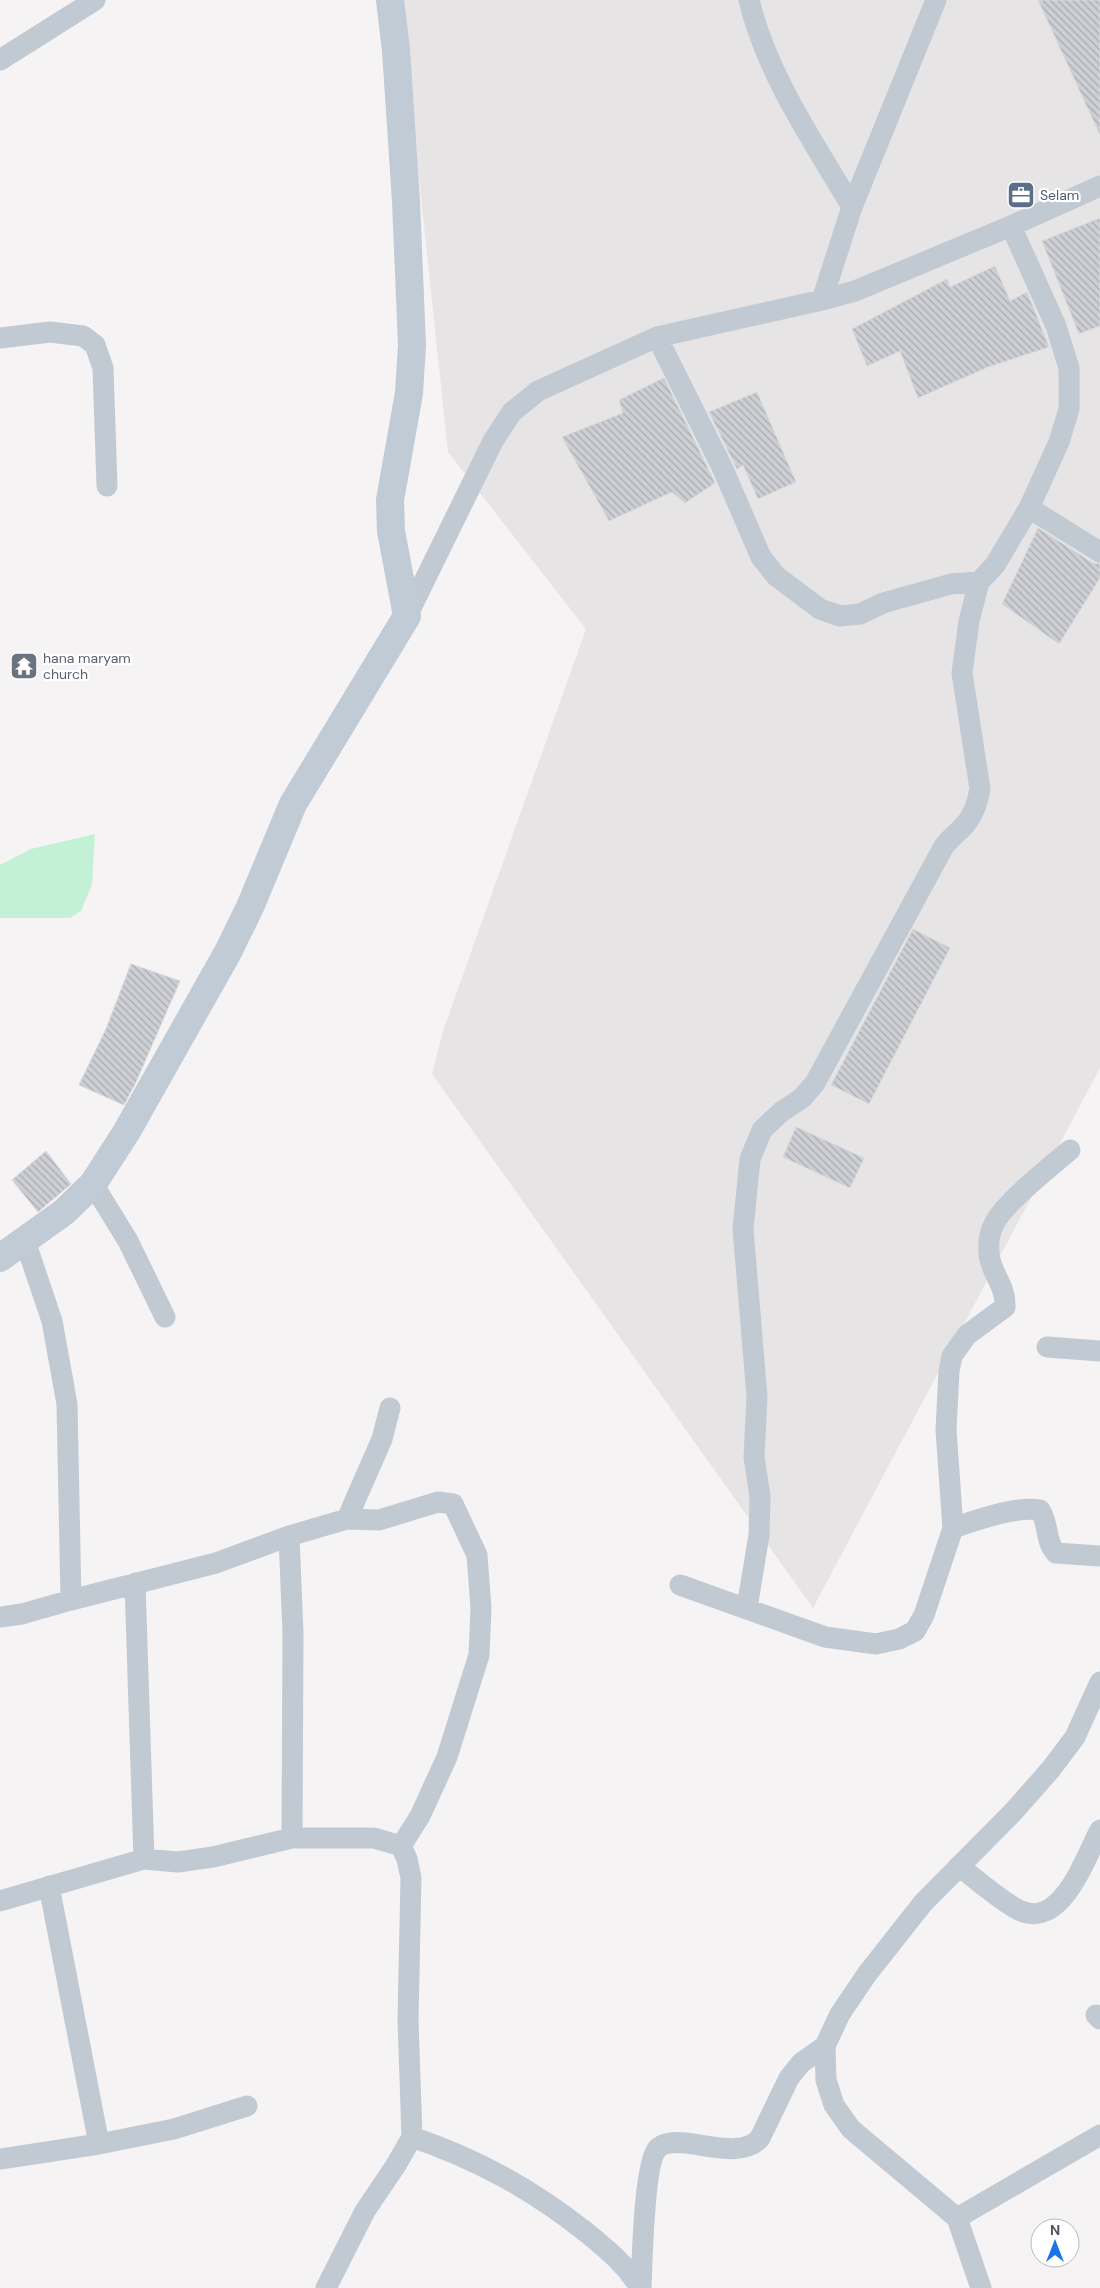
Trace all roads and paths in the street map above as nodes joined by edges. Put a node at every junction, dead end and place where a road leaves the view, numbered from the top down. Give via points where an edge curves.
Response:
1 (95, 0) edge
2 (390, 0) edge
3 (749, 0) edge
4 (936, 0) edge
5 (0, 60) edge
6 (1100, 186) edge
7 (852, 207) junction
8 (1011, 226) junction
9 (822, 300) junction
10 (657, 337) junction
11 (0, 338) edge
12 (107, 486) dead end
13 (1029, 508) junction
14 (1100, 552) edge
15 (979, 582) junction
16 (407, 616) junction
17 (1070, 1150) dead end
18 (93, 1184) junction
19 (25, 1241) junction
20 (0, 1258) edge
21 (164, 1317) dead end
22 (1047, 1347) dead end
23 (1100, 1351) edge
24 (390, 1408) dead end
25 (347, 1519) junction
26 (954, 1528) junction
27 (289, 1536) junction
28 (1100, 1556) edge
29 (135, 1583) junction
30 (680, 1585) dead end
31 (71, 1600) junction
32 (747, 1608) junction
33 (0, 1617) edge
34 (1100, 1682) edge
35 (1100, 1830) edge
36 (292, 1838) junction
37 (401, 1846) junction
38 (144, 1859) junction
39 (959, 1866) junction
40 (49, 1886) junction
41 (0, 1901) edge
42 (825, 2046) junction
43 (247, 2106) dead end
44 (1100, 2135) edge
45 (412, 2136) junction
46 (99, 2144) junction
47 (0, 2159) edge
48 (958, 2218) junction
49 (326, 2288) edge
50 (640, 2288) edge
51 (981, 2288) edge

1 - 5 street
2 - 16 street via 406,201 412,345 408,393 390,500 391,531
3 - 7 street via 775,74
4 - 7 street
6 - 8 street
7 - 9 street
8 - 9 street via 856,291
8 - 13 street via 1056,326 1069,368 1069,409 1059,442
9 - 10 street
10 - 15 street via 722,467 761,557 776,576 820,608 840,616 860,614 883,602 951,584
10 - 16 street via 538,391 512,412 493,441
11 - 12 street via 50,332 84,336 95,345 103,368
13 - 14 street
13 - 15 street via 995,565
15 - 32 street via 969,621 962,673 980,789 976,808 943,848 815,1084 762,1130 750,1159 743,1229 758,1397 754,1457 760,1496 759,1535
16 - 18 street via 293,804 228,952 132,1124
17 - 26 street via 1022,1192 995,1222 989,1252 991,1266 1003,1287 1006,1307 967,1334 952,1356 948,1371 946,1430
18 - 19 street via 64,1212
18 - 21 street via 128,1241
19 - 20 street
19 - 31 street via 52,1321 66,1404
22 - 23 street
24 - 25 street via 382,1439
25 - 27 street
25 - 37 street via 379,1520 438,1502 453,1504 477,1555 481,1608 479,1655 447,1757 420,1816
26 - 28 street via 1031,1508 1040,1510 1045,1517 1051,1548 1056,1553
26 - 32 street via 924,1615 915,1631 899,1639 876,1644 825,1637
27 - 29 street via 216,1563
27 - 36 street via 293,1633
29 - 31 street
29 - 38 street
30 - 32 street
31 - 33 street
34 - 39 street via 1075,1737 1052,1769
35 - 39 street via 1067,1895 1050,1910 1034,1913 1016,1909
36 - 37 street via 374,1838
36 - 38 street via 178,1862
37 - 45 street via 410,1878 408,2020
38 - 40 street
39 - 42 street via 923,1903 867,1974 840,2014
40 - 41 street
40 - 46 street
42 - 48 street via 826,2080 834,2105 851,2129
42 - 50 street via 801,2063 789,2078 755,2144 743,2148 671,2142 658,2148 652,2157 647,2194
43 - 46 street via 174,2129
44 - 48 street
45 - 49 street via 396,2166 364,2211
45 - 50 street via 474,2161 514,2182 604,2247 630,2270
46 - 47 street
48 - 51 street

